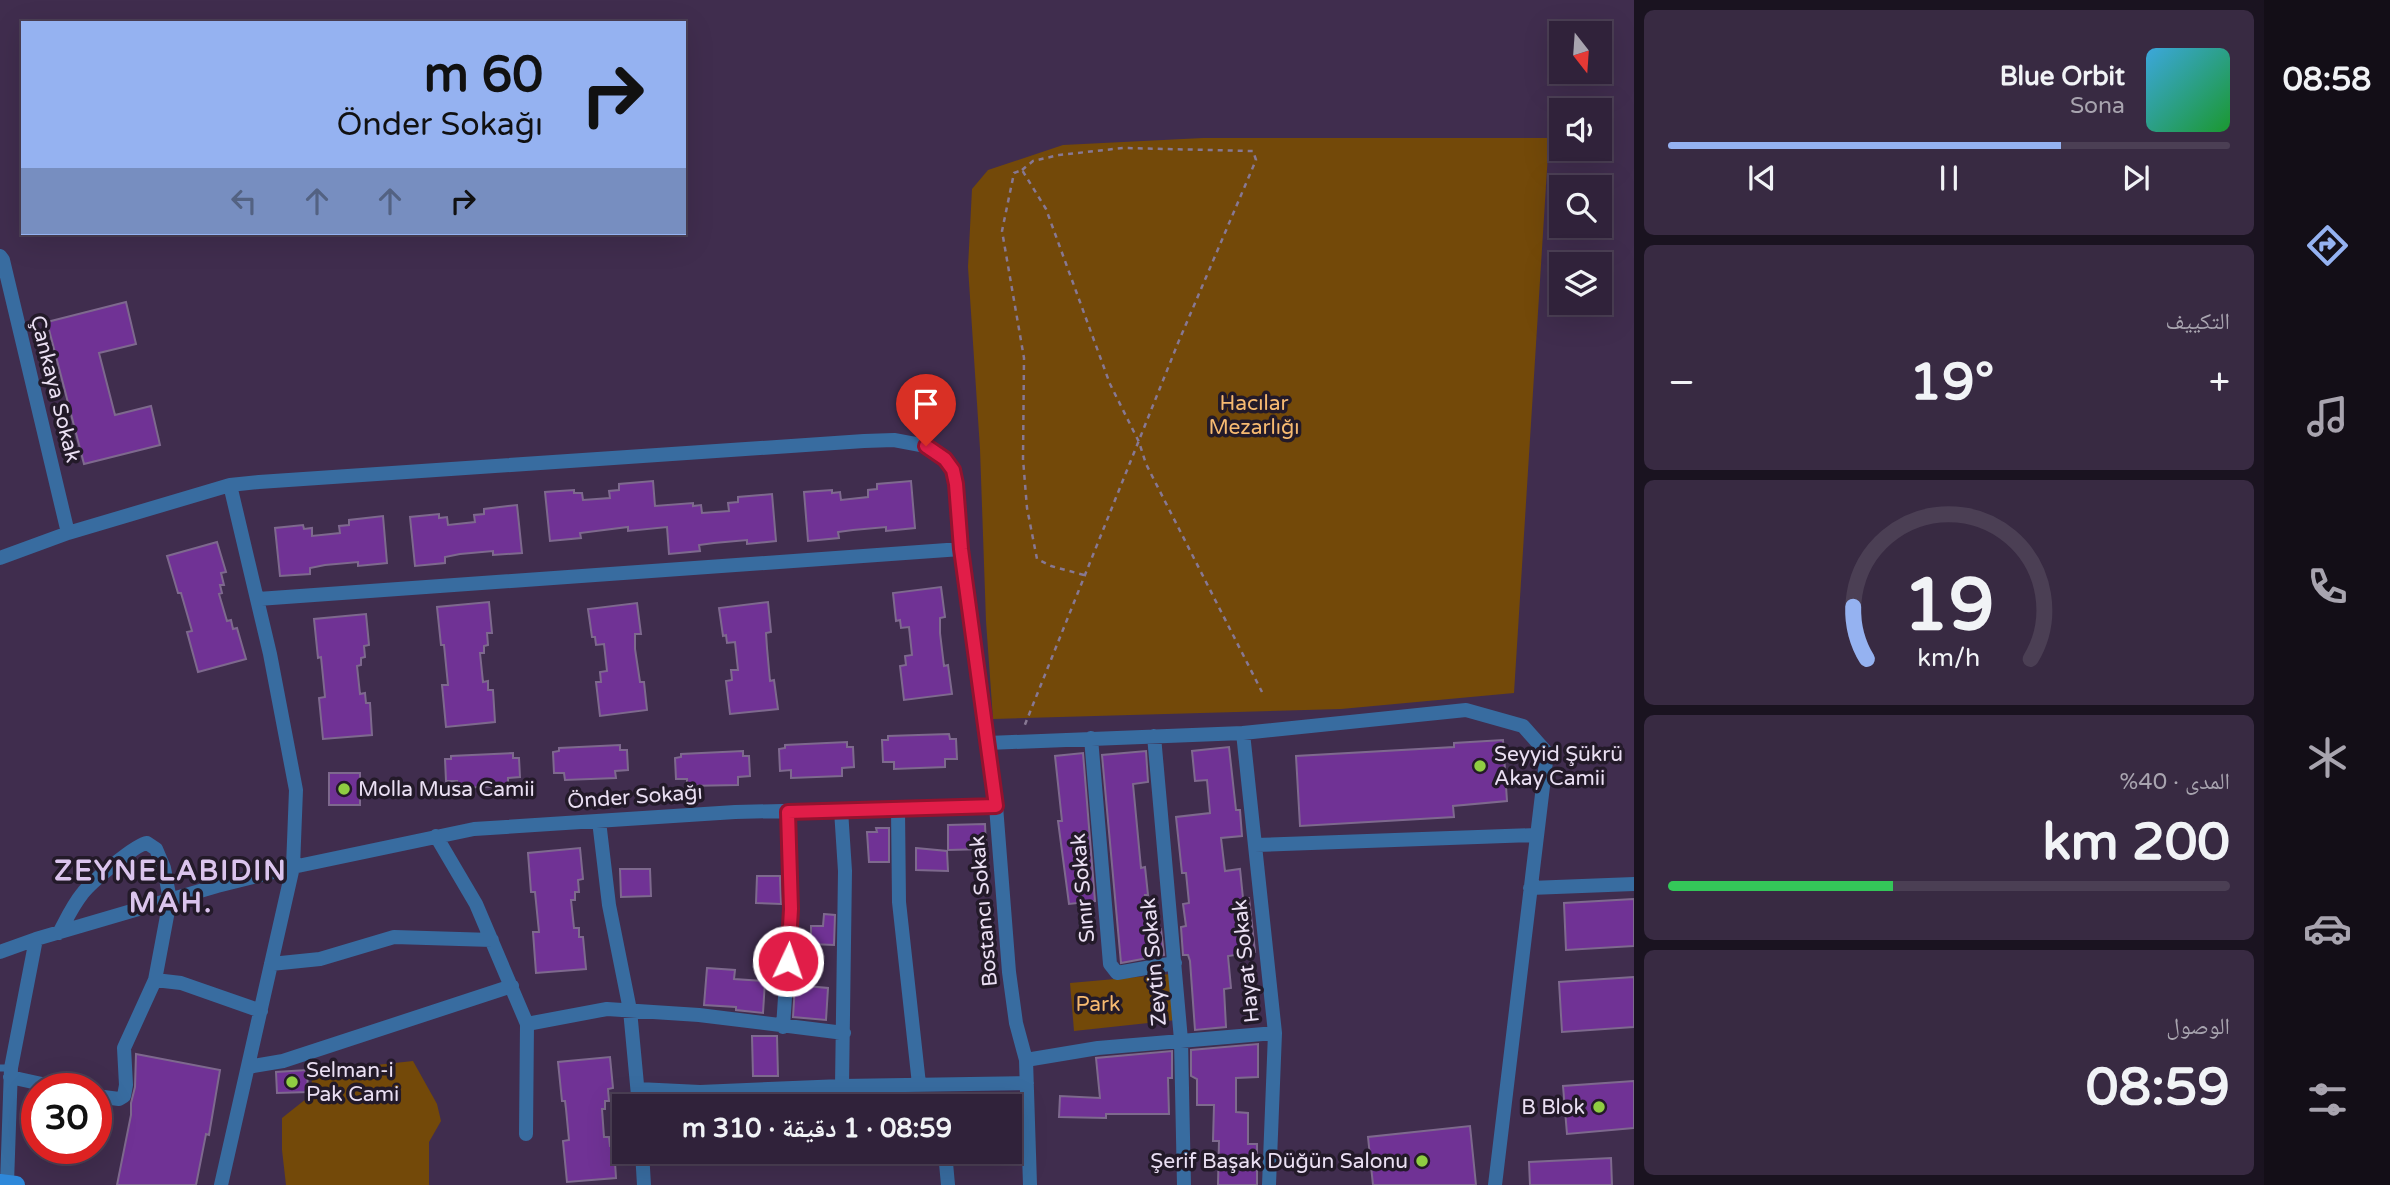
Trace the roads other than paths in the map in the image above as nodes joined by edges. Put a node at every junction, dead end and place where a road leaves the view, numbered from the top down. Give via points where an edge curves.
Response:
1 (0, 256) edge
2 (230, 485) junction
3 (68, 533) junction
4 (961, 549) junction
5 (0, 558) edge
6 (258, 598) junction
7 (1243, 733) junction
8 (1154, 736) junction
9 (1091, 738) junction
10 (988, 743) junction
11 (996, 806) junction
12 (841, 810) junction
13 (898, 810) junction
14 (788, 812) junction
15 (599, 821) junction
16 (1536, 835) junction
17 (436, 836) junction
18 (1255, 845) junction
19 (293, 867) junction
20 (1634, 884) edge
21 (1530, 888) junction
22 (170, 900) junction
23 (59, 933) junction
24 (36, 939) junction
25 (492, 940) junction
26 (0, 952) edge
27 (1175, 963) junction
28 (271, 964) junction
29 (155, 980) junction
30 (512, 986) junction
31 (630, 1010) junction
32 (261, 1011) junction
33 (527, 1024) junction
34 (783, 1027) junction
35 (844, 1033) junction
36 (1275, 1033) junction
37 (1181, 1040) junction
38 (1027, 1060) junction
39 (248, 1067) junction
40 (7, 1071) edge
41 (1027, 1083) junction
42 (927, 1084) junction
43 (842, 1086) junction
44 (638, 1089) junction
45 (638, 1094) edge
46 (932, 1094) edge
47 (112, 1098) edge
48 (526, 1134) dead end
49 (643, 1164) edge
50 (946, 1164) edge
51 (8, 1184) edge
52 (220, 1185) edge
53 (644, 1185) edge
54 (948, 1185) edge
55 (1030, 1185) edge
56 (1184, 1185) edge
57 (1269, 1185) edge
58 (1495, 1185) edge

1 - 3 street, Çankaya Sokak
2 - 3 street, Bostancı Sokak
2 - 4 street, Bostancı Sokak via 894,440 926,446 953,470
2 - 6 street
3 - 5 street, Bostancı Sokak
4 - 6 street
4 - 10 street, Bostancı Sokak
6 - 19 street via 296,790
7 - 8 street
7 - 16 street via 1466,710 1523,726 1547,752
7 - 18 street, Hayat Sokak
8 - 9 street
8 - 27 street, Zeytin Sokak
9 - 10 street
9 - 27 street, Sınır Sokak via 1110,964 1117,972
10 - 11 street, Bostancı Sokak
11 - 13 street, Önder Sokağı
11 - 38 street, Bostancı Sokak via 1009,972
12 - 13 street, Önder Sokağı
12 - 14 street, Önder Sokağı
12 - 35 street
13 - 42 street via 899,902
14 - 15 street, Önder Sokağı
14 - 34 street via 791,909
15 - 17 street, Önder Sokağı
15 - 31 street via 609,905
16 - 18 street
16 - 21 street
17 - 19 street, Önder Sokağı
17 - 25 street
18 - 36 street, Hayat Sokak
19 - 22 street, Önder Sokağı
19 - 28 street
20 - 21 street
21 - 58 street
22 - 23 street, Önder Sokağı
22 - 23 street via 156,849 139,844 82,894
22 - 29 street
23 - 24 street, Önder Sokağı
24 - 26 street, Önder Sokağı
24 - 40 street
25 - 28 street via 394,937 320,959
25 - 30 street
27 - 37 street, Zeytin Sokak
28 - 32 street
29 - 32 street via 181,982
29 - 47 street via 124,1048 124,1096
30 - 33 street
30 - 39 street via 283,1061
31 - 33 street via 607,1009
31 - 34 street
31 - 44 street
32 - 39 street
33 - 48 street
34 - 35 street
35 - 43 street
36 - 37 street
36 - 57 street, Hayat Sokak
37 - 38 street
37 - 56 street, Zeytin Sokak
38 - 41 street, Bostancı Sokak
39 - 52 street
40 - 51 street
41 - 42 street
41 - 55 street, Bostancı Sokak
42 - 43 street
42 - 46 street
43 - 44 street via 700,1093
44 - 45 street
49 - 53 street
50 - 54 street

